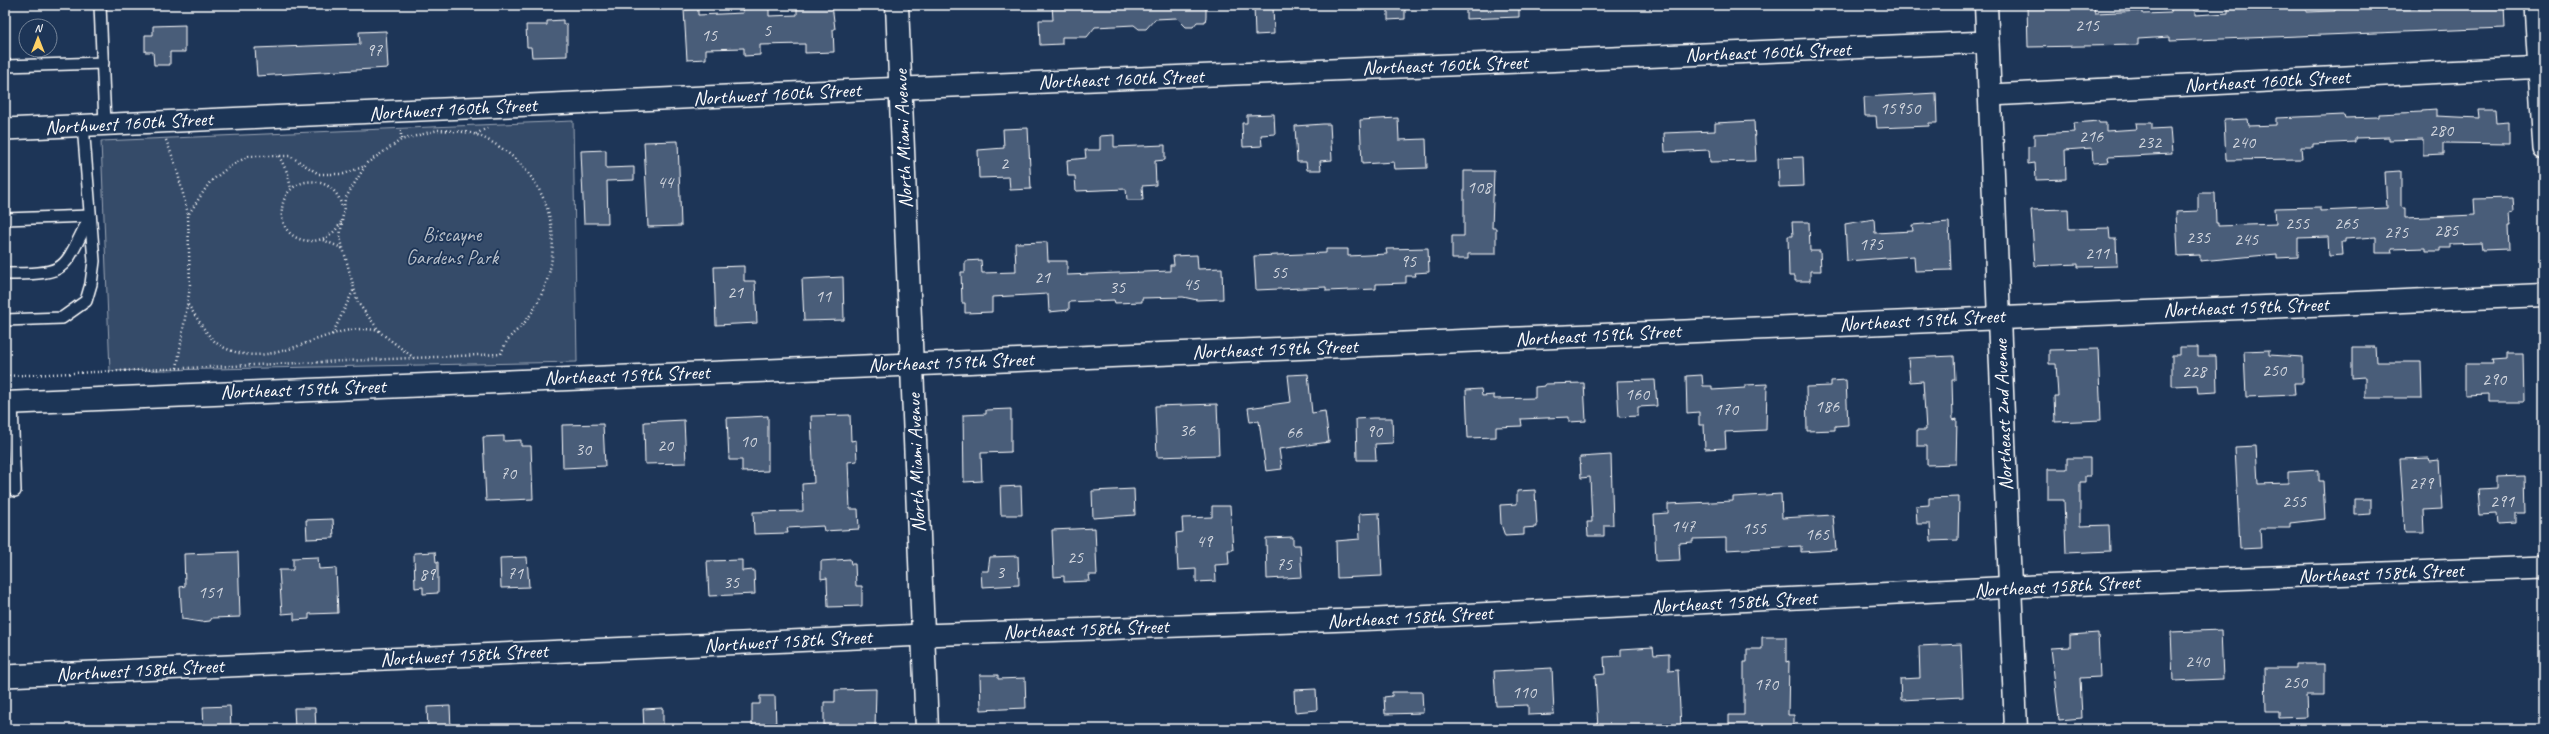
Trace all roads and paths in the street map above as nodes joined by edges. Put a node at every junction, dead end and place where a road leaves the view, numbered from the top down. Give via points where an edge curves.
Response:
1 (100, 5) edge
2 (897, 5) edge
3 (1986, 5) edge
4 (2535, 5) edge
5 (1988, 42) junction
6 (103, 63) junction
7 (5, 66) edge
8 (2541, 68) edge
9 (901, 88) junction
10 (1990, 95) junction
11 (105, 124) junction
12 (83, 125) junction
13 (5, 129) edge
14 (164, 140) dead end
15 (2544, 149) edge
16 (279, 156) junction
17 (365, 166) junction
18 (319, 174) junction
19 (320, 182) junction
20 (291, 189) junction
21 (343, 211) junction
22 (188, 215) junction
23 (90, 216) junction
24 (5, 219) edge
25 (341, 221) junction
26 (323, 240) junction
27 (344, 249) junction
28 (5, 274) edge
29 (355, 289) junction
30 (2544, 295) edge
31 (188, 305) junction
32 (1999, 316) junction
33 (5, 320) edge
34 (379, 331) junction
35 (332, 336) junction
36 (414, 358) junction
37 (912, 363) junction
38 (177, 368) junction
39 (5, 376) edge
40 (9, 403) edge
41 (16, 491) dead end
42 (2544, 567) edge
43 (2010, 588) junction
44 (923, 635) junction
45 (5, 676) edge
46 (927, 729) edge
47 (2016, 729) edge

1 - 6 lane
2 - 9 street, North Miami Avenue
3 - 5 street, Northeast 2nd Avenue
4 - 8 street
5 - 9 street, Northeast 160th Street
5 - 10 street, Northeast 2nd Avenue
6 - 7 lane
6 - 11 lane
8 - 10 street, Northeast 160th Street
8 - 15 street
9 - 11 street, Northwest 160th Street
9 - 37 street, North Miami Avenue
10 - 32 street, Northeast 2nd Avenue
11 - 12 street, Northwest 160th Street
12 - 13 street, Northwest 160th Street
12 - 23 lane
14 - 22 path via 176,166
16 - 18 path via 290,156
16 - 20 path via 288,174
16 - 22 path via 250,156 230,166 210,182
17 - 18 path via 344,174
17 - 21 path via 345,199
17 - 36 path via 401,140 408,138 438,130 476,135 509,153 527,172 544,196 554,233 552,262 545,288 526,320 508,338 501,354
18 - 19 path
19 - 20 path via 304,182
19 - 21 path via 338,195
20 - 26 path via 282,210 284,224 300,240
21 - 25 path
22 - 31 path
23 - 24 lane
23 - 28 lane via 69,260 59,269 37,274
23 - 33 lane via 94,261 86,301 62,318
25 - 26 path via 337,229
25 - 27 path via 340,236
26 - 27 path
27 - 29 path
29 - 34 path via 358,303
29 - 35 path
30 - 32 street, Northeast 159th Street
31 - 35 path via 206,331 222,347 242,353 287,351
31 - 38 path
32 - 37 street, Northeast 159th Street via 1366,346
32 - 43 street, Northeast 2nd Avenue
34 - 35 path via 369,328 350,329
34 - 36 path
36 - 38 path
37 - 40 street, Northeast 159th Street
37 - 44 street, North Miami Avenue
38 - 39 path
40 - 41 lane
42 - 43 street, Northeast 158th Street
43 - 44 street, Northeast 158th Street via 1377,619
43 - 47 street, Northeast 2nd Avenue
44 - 45 street, Northwest 158th Street
44 - 46 street, North Miami Avenue

